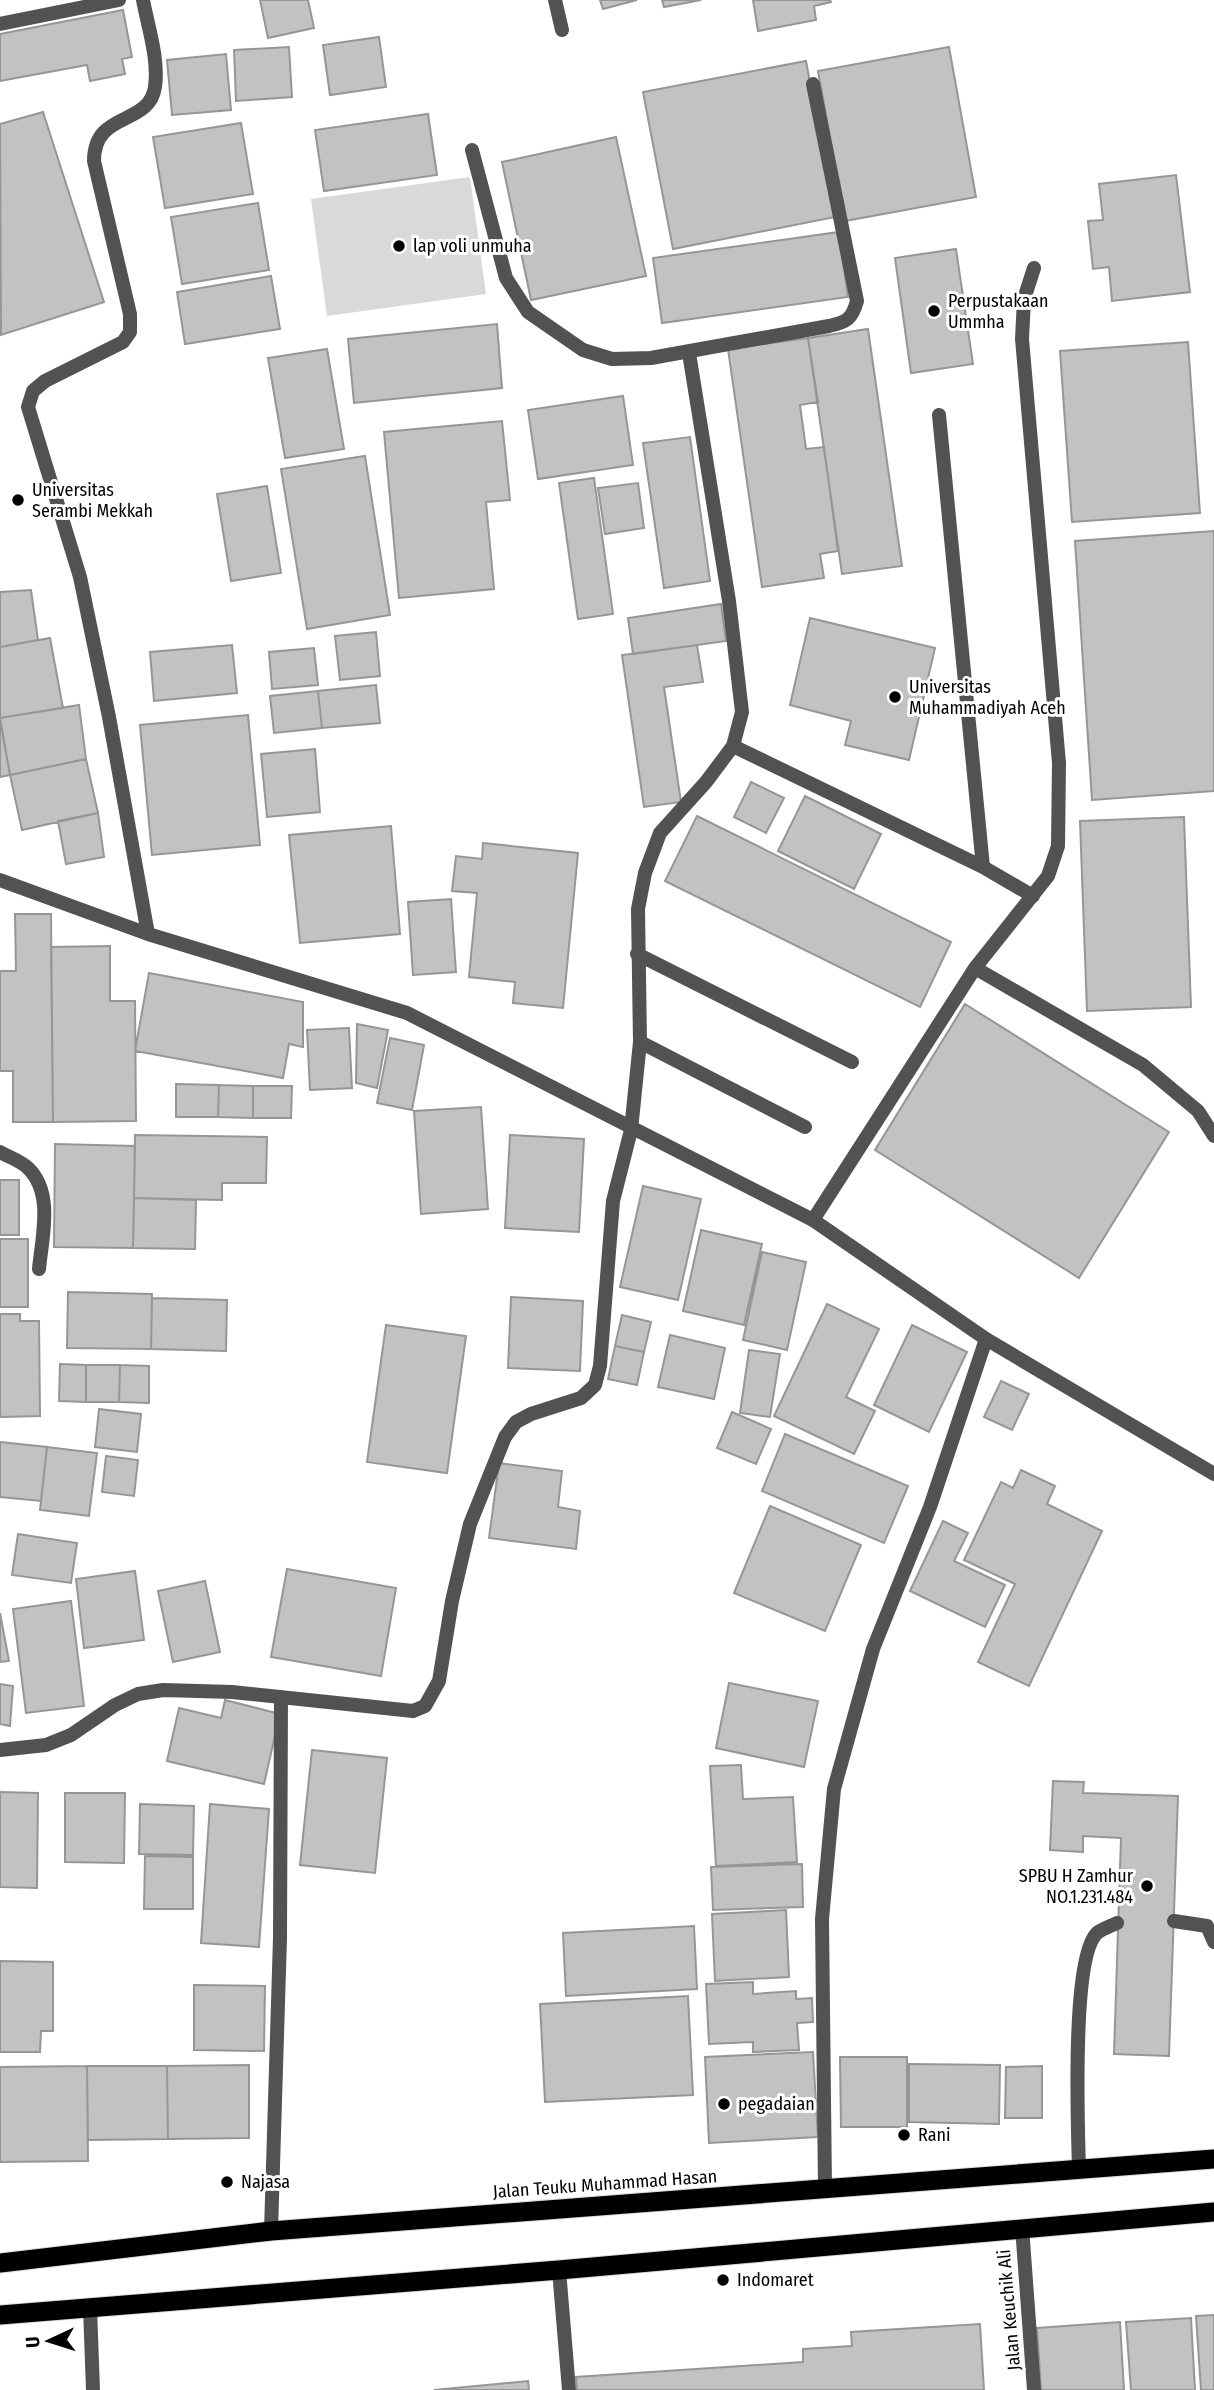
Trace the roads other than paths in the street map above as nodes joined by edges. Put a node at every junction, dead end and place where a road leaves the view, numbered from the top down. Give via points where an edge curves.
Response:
1 (119, 0) edge
2 (144, 0) edge
3 (555, 0) edge
4 (0, 24) edge
5 (562, 30) dead end
6 (814, 84) dead end
7 (472, 150) dead end
8 (1034, 268) dead end
9 (689, 353) junction
10 (939, 415) dead end
11 (733, 746) junction
12 (983, 867) junction
13 (0, 880) edge
14 (1033, 896) junction
15 (148, 934) junction
16 (637, 954) junction
17 (975, 968) junction
18 (640, 1042) junction
19 (852, 1062) dead end
20 (805, 1127) dead end
21 (631, 1130) junction
22 (1214, 1136) edge
23 (0, 1152) edge
24 (813, 1220) junction
25 (39, 1269) dead end
26 (986, 1339) junction
27 (1214, 1474) edge
28 (281, 1697) junction
29 (0, 1750) edge
30 (1174, 1921) dead end
31 (1117, 1923) dead end
32 (1214, 1942) edge
33 (1214, 2159) edge
34 (1079, 2170) junction
35 (825, 2188) junction
36 (1214, 2212) edge
37 (1021, 2227) junction
38 (271, 2231) junction
39 (0, 2263) edge
40 (559, 2270) junction
41 (90, 2308) junction
42 (0, 2315) edge
43 (93, 2390) edge
44 (569, 2390) edge
45 (1034, 2390) edge

1 - 4 street
2 - 15 street via 155,89 147,106 99,134 94,146 130,332 123,342 45,381 33,391 28,407 80,577
3 - 5 street
6 - 9 street via 853,274 857,301 853,316 829,326
7 - 9 street via 506,278 528,312 583,350 612,359
8 - 14 street via 1024,299 1022,338 1059,776 1058,846 1048,876
9 - 11 street via 738,663 742,712
10 - 12 street
11 - 12 street
11 - 16 street via 660,833 638,909
12 - 14 street
13 - 15 street
14 - 17 street
15 - 21 street via 407,1013
16 - 18 street
16 - 19 street
17 - 22 street via 1152,1071 1198,1111
17 - 24 street
18 - 20 street
18 - 21 street
21 - 24 street via 731,1175
21 - 28 street via 613,1201 595,1385 581,1398 516,1422 505,1437 470,1524 433,1696 413,1711
23 - 25 street via 26,1166 38,1179 44,1198
24 - 26 street
26 - 27 street
26 - 35 street via 930,1507 873,1649 834,1789 822,1919
28 - 29 street via 163,1690 138,1694 71,1735 46,1745
28 - 38 street via 280,1938
30 - 32 street via 1207,1926
31 - 34 street via 1096,1934 1086,1958 1080,2004
33 - 34 highway, Jalan Teuku Muhammad Hasan
34 - 35 highway, Jalan Teuku Muhammad Hasan
35 - 38 highway, Jalan Teuku Muhammad Hasan
36 - 37 highway
37 - 40 highway
37 - 45 street, Jalan Keuchik Ali
38 - 39 highway, Jalan Teuku Muhammad Hasan
40 - 41 highway
40 - 44 street
41 - 42 highway
41 - 43 street

